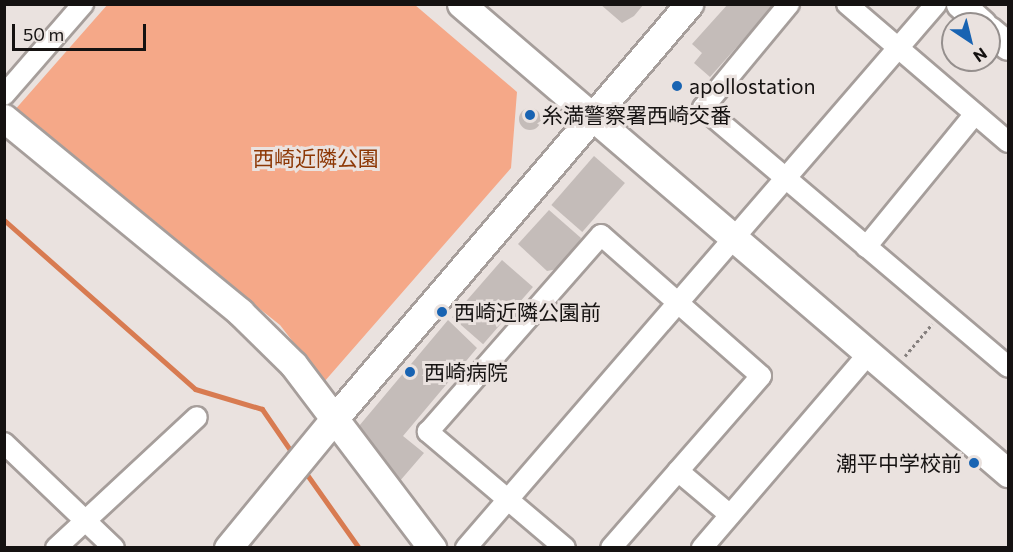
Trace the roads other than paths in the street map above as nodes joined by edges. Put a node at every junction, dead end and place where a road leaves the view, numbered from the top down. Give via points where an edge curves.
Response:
1 (83, 4) edge
2 (461, 4) edge
3 (689, 4) edge
4 (789, 4) edge
5 (848, 4) edge
6 (936, 4) edge
7 (898, 48) junction
8 (4, 95) edge
9 (975, 114) junction
10 (594, 117) junction
11 (4, 118) edge
12 (1008, 142) edge
13 (785, 178) junction
14 (734, 237) junction
15 (866, 247) junction
16 (677, 302) junction
17 (869, 353) junction
18 (1008, 367) edge
19 (196, 417) dead end
20 (333, 420) junction
21 (4, 443) edge
22 (678, 471) junction
23 (1008, 473) edge
24 (508, 498) junction
25 (730, 515) junction
26 (84, 521) junction
27 (56, 548) edge
28 (114, 548) edge
29 (228, 548) edge
30 (432, 548) edge
31 (466, 548) edge
32 (565, 548) edge
33 (612, 548) edge
34 (702, 548) edge

1 - 8 street
2 - 10 street
3 - 10 street
4 - 13 street via 703,108
5 - 7 street
6 - 7 street
7 - 9 street
7 - 13 street
9 - 12 street
9 - 15 street
10 - 14 street
10 - 20 street
11 - 20 street via 240,312 293,364
13 - 14 street
13 - 15 street
14 - 16 street
14 - 17 street
15 - 18 street
16 - 22 street via 761,376
16 - 24 street
16 - 24 street via 600,235 428,432
17 - 23 street
17 - 25 street
19 - 26 street
20 - 29 street
20 - 30 street
21 - 26 street
22 - 25 street
22 - 33 street
24 - 31 street
24 - 32 street
25 - 34 street
26 - 27 street
26 - 28 street

